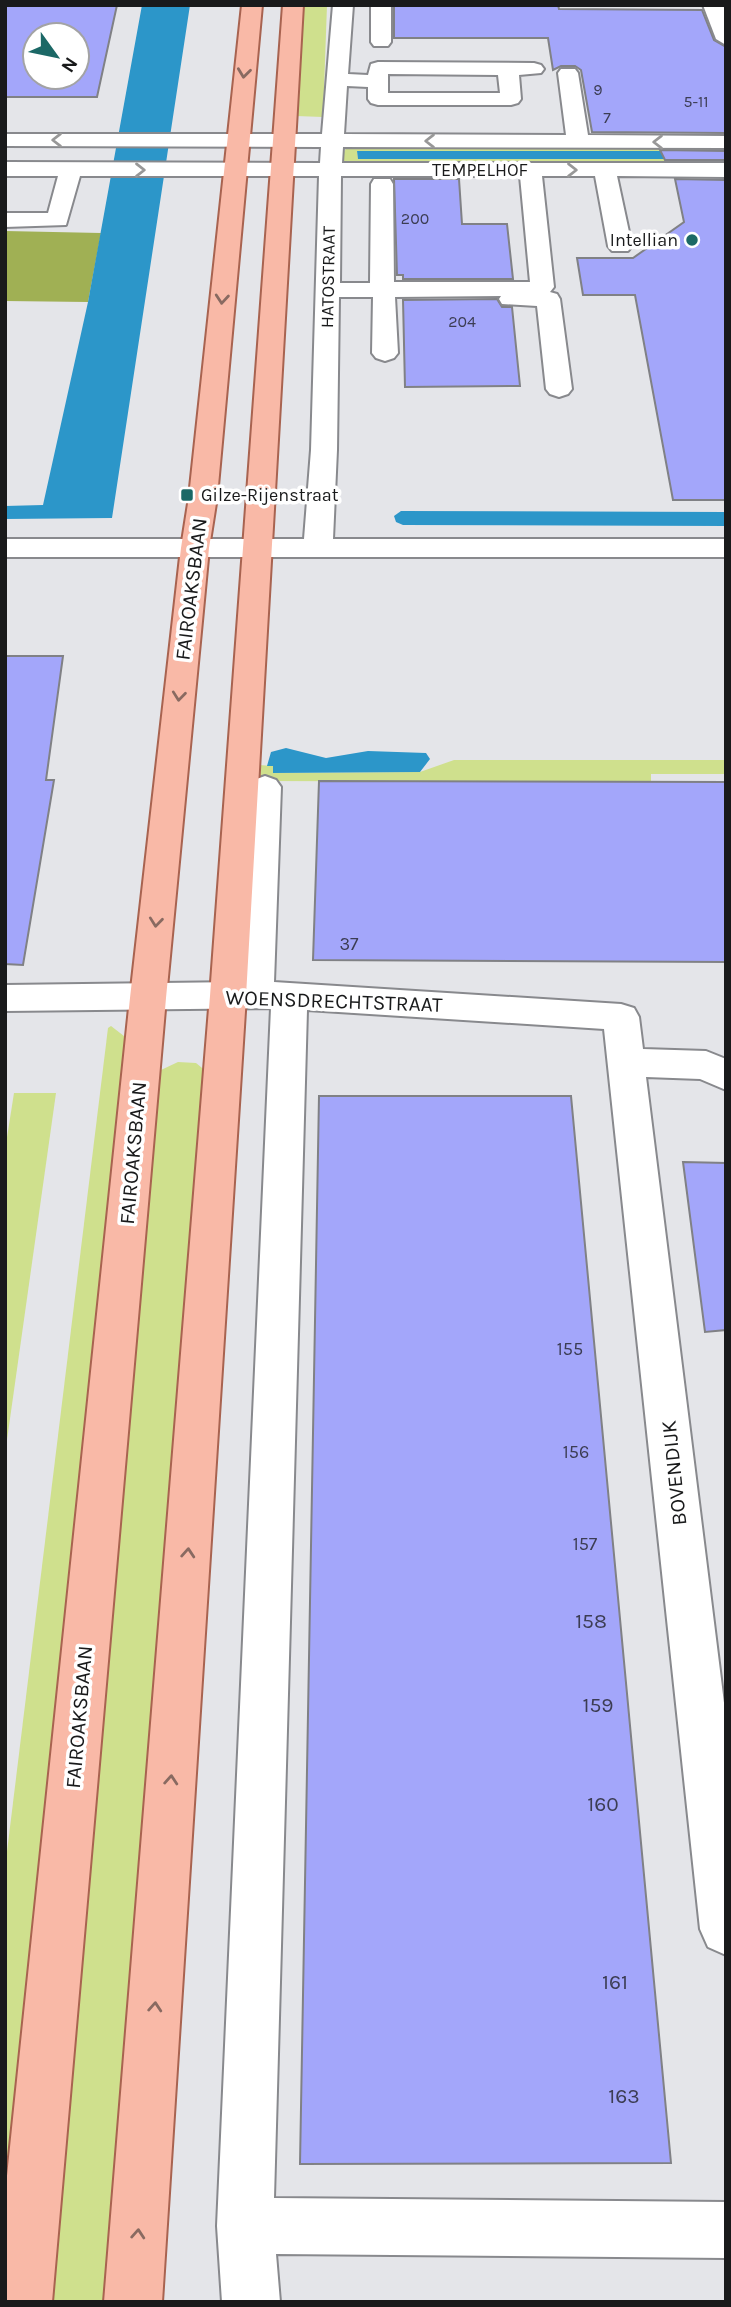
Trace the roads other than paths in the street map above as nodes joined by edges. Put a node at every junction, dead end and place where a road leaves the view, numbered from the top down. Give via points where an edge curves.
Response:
1 (252, 5) edge
2 (293, 5) edge
3 (343, 5) edge
4 (381, 5) edge
5 (713, 5) edge
6 (726, 38) edge
7 (367, 42) junction
8 (508, 69) junction
9 (534, 69) dead end
10 (568, 73) dead end
11 (337, 80) junction
12 (378, 81) junction
13 (15, 140) edge
14 (332, 141) junction
15 (578, 142) junction
16 (726, 142) edge
17 (236, 156) junction
18 (283, 156) junction
19 (11, 169) edge
20 (70, 170) junction
21 (530, 170) junction
22 (605, 170) junction
23 (726, 170) edge
24 (330, 171) junction
25 (382, 184) dead end
26 (41, 194) dead end
27 (65, 194) junction
28 (329, 219) junction
29 (382, 219) junction
30 (5, 220) edge
31 (620, 246) dead end
32 (327, 295) junction
33 (383, 295) junction
34 (385, 353) dead end
35 (559, 389) dead end
36 (5, 548) edge
37 (195, 548) junction
38 (259, 548) junction
39 (318, 548) junction
40 (726, 548) edge
41 (265, 787) dead end
42 (258, 995) junction
43 (5, 998) edge
44 (148, 998) junction
45 (621, 1017) joint
46 (626, 1062) junction
47 (726, 1076) edge
48 (726, 1929) edge
49 (244, 2226) junction
50 (726, 2230) edge
51 (23, 2302) edge
52 (133, 2302) edge
53 (251, 2302) edge

1 -> 17 main road, FAIROAKSBAAN
2 - 18 main road
3 - 7 street, HATOSTRAAT
4 - 7 street
5 - 6 street
7 - 11 street, HATOSTRAAT
8 - 9 street
8 - 12 street via 378,68
8 - 12 street via 511,99 378,99
10 - 15 street
11 - 12 street
11 - 14 street, HATOSTRAAT
17 -> 13 street via 184,140
13 - 19 street
15 -> 14 street, TEMPELHOF
14 - 18 street, TEMPELHOF
14 - 24 street, HATOSTRAAT
16 -> 15 street, TEMPELHOF
17 - 18 street, TEMPELHOF
20 -> 17 street via 180,170
17 -> 37 main road, FAIROAKSBAAN
18 - 24 street, TEMPELHOF
18 - 38 main road
19 - 20 street
20 - 27 street
21 -> 22 street, TEMPELHOF
21 - 24 street, TEMPELHOF
21 - 33 street via 542,287
22 - 23 street, TEMPELHOF
22 - 31 street
24 - 28 street, HATOSTRAAT
25 - 29 street
26 - 27 street
27 - 30 street via 58,220
28 - 29 street
28 - 32 street, HATOSTRAAT
29 - 33 street
32 - 33 street
32 - 39 street, HATOSTRAAT
33 - 34 street
33 - 35 street via 548,299
36 - 37 street
37 - 38 street
37 -> 44 main road, FAIROAKSBAAN
38 - 39 street
38 - 42 main road
39 - 40 street
41 - 42 street
42 - 44 street, WOENSDRECHTSTRAAT
42 - 45 street, WOENSDRECHTSTRAAT
42 - 49 street
52 -> 42 main road
43 - 44 street, WOENSDRECHTSTRAAT
44 - 51 main road, FAIROAKSBAAN
45 - 46 street, BOVENDIJK
46 - 47 street via 706,1065
46 - 48 street, BOVENDIJK
49 - 50 street
49 - 53 street

